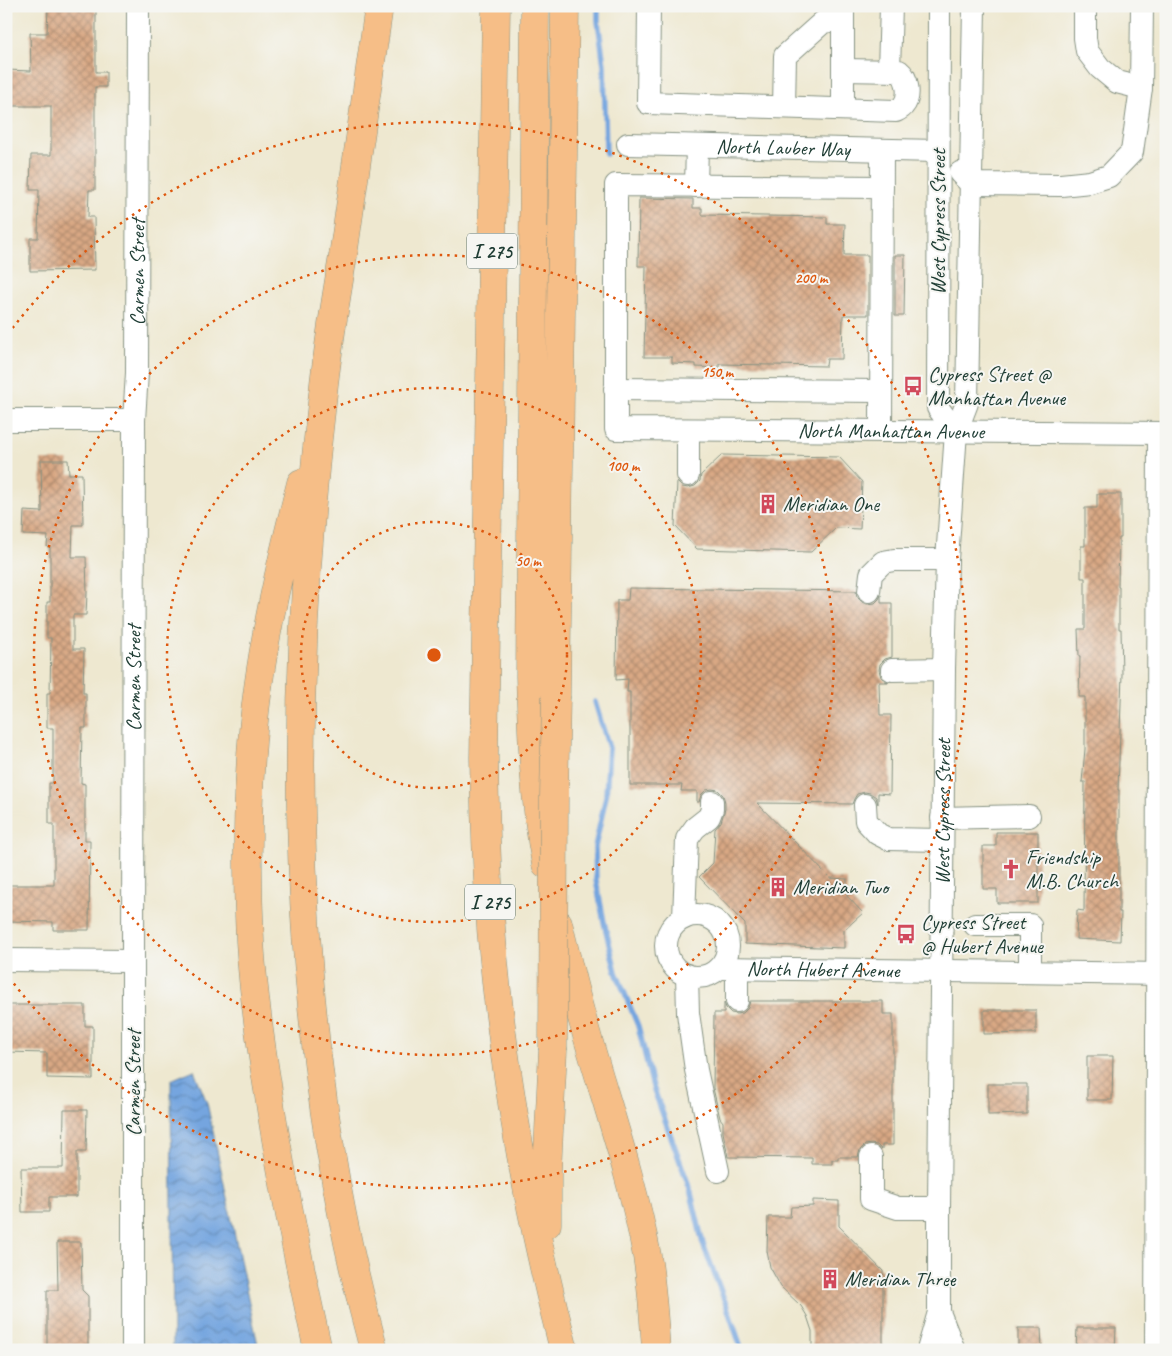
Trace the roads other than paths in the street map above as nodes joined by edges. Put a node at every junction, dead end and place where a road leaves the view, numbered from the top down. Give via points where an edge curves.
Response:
1 (138, 6) edge
2 (379, 6) edge
3 (496, 6) edge
4 (535, 6) edge
5 (565, 6) edge
6 (650, 6) edge
7 (891, 6) edge
8 (940, 6) edge
9 (974, 6) edge
10 (1085, 6) edge
11 (1142, 6) edge
12 (843, 12) edge
13 (843, 70) junction
14 (889, 70) junction
15 (1141, 88) junction
16 (784, 107) junction
17 (843, 109) junction
18 (628, 144) dead end
19 (697, 146) junction
20 (882, 150) junction
21 (938, 152) junction
22 (971, 184) junction
23 (696, 186) junction
24 (882, 187) junction
25 (324, 382) junction
26 (615, 389) junction
27 (881, 391) junction
28 (6, 420) edge
29 (134, 420) junction
30 (688, 430) junction
31 (881, 431) junction
32 (956, 432) junction
33 (1162, 433) edge
34 (688, 475) dead end
35 (947, 560) junction
36 (869, 591) dead end
37 (944, 669) junction
38 (892, 670) dead end
39 (712, 802) dead end
40 (865, 804) dead end
41 (1029, 816) dead end
42 (942, 818) junction
43 (942, 840) junction
44 (684, 918) junction
45 (974, 925) dead end
46 (6, 960) edge
47 (133, 962) junction
48 (728, 968) junction
49 (942, 971) junction
50 (1030, 972) junction
51 (1162, 974) edge
52 (687, 975) junction
53 (737, 1001) dead end
54 (871, 1157) dead end
55 (718, 1171) dead end
56 (939, 1208) junction
57 (552, 1303) junction
58 (939, 1312) junction
59 (133, 1350) edge
60 (318, 1350) edge
61 (374, 1350) edge
62 (564, 1350) edge
63 (656, 1350) edge
64 (928, 1350) edge
65 (954, 1350) edge
66 (1156, 1350) edge

1 - 29 street, Carmen Street via 137,373
2 - 25 highway
3 - 57 highway, I 275 via 485,815 493,950 502,1033 522,1163
4 - 63 highway via 530,676 535,792 565,950 636,1204 647,1256
5 - 57 highway, bridge via 553,1050 546,1208
6 - 16 street via 648,103
7 - 14 street
8 - 21 street, West Cypress Street
9 - 22 street, West Cypress Street
10 - 15 street via 1087,51 1117,82
11 - 15 street
12 - 13 street
12 - 16 street via 823,22 785,56
13 - 14 street
13 - 17 street
14 - 17 street via 905,75 907,99 903,107 896,111
15 - 22 street via 1132,152 1109,176 1061,185
16 - 17 street
18 - 19 street, North Lauber Way
19 - 20 street, North Lauber Way
19 - 23 street
20 - 21 street, North Lauber Way
20 - 24 street
21 - 22 street
21 - 32 street, West Cypress Street via 938,408
22 - 32 street, West Cypress Street via 968,403
23 - 24 street
23 - 26 street via 616,185
24 - 27 street
25 - 60 highway via 268,628 256,707 251,755 248,901 260,1039 269,1100 287,1205
25 - 61 highway via 313,491 302,665 304,908 326,1122 347,1235
26 - 27 street
26 - 30 street, North Manhattan Avenue via 616,429
27 - 31 street
28 - 29 street
29 - 47 street, Carmen Street
30 - 31 street, North Manhattan Avenue
30 - 34 street
31 - 32 street, North Manhattan Avenue
32 - 33 street, North Manhattan Avenue
32 - 35 street, West Cypress Street
33 - 51 street
35 - 36 street via 883,562 871,574
35 - 37 street, West Cypress Street
37 - 38 street
37 - 42 street, West Cypress Street
39 - 44 street via 709,817 687,839
40 - 43 street via 866,821 888,839
41 - 42 street
42 - 43 street, West Cypress Street
43 - 49 street, West Cypress Street
44 - 48 street via 699,915 718,923 728,942 724,963
44 - 52 street via 671,929 666,949 673,967
45 - 50 street via 1030,925
46 - 47 street
47 - 59 street, Carmen Street
48 - 49 street, North Hubert Avenue
48 - 52 street via 699,978
48 - 53 street
49 - 50 street, North Hubert Avenue
49 - 56 street, West Cypress Street
50 - 51 street, North Hubert Avenue
51 - 66 street
52 - 55 street via 688,1013 696,1070
54 - 56 street via 871,1199 898,1208
56 - 58 street, West Cypress Street
57 - 62 highway, I 275
58 - 64 street, West Cypress Street
58 - 65 street, West Cypress Street

